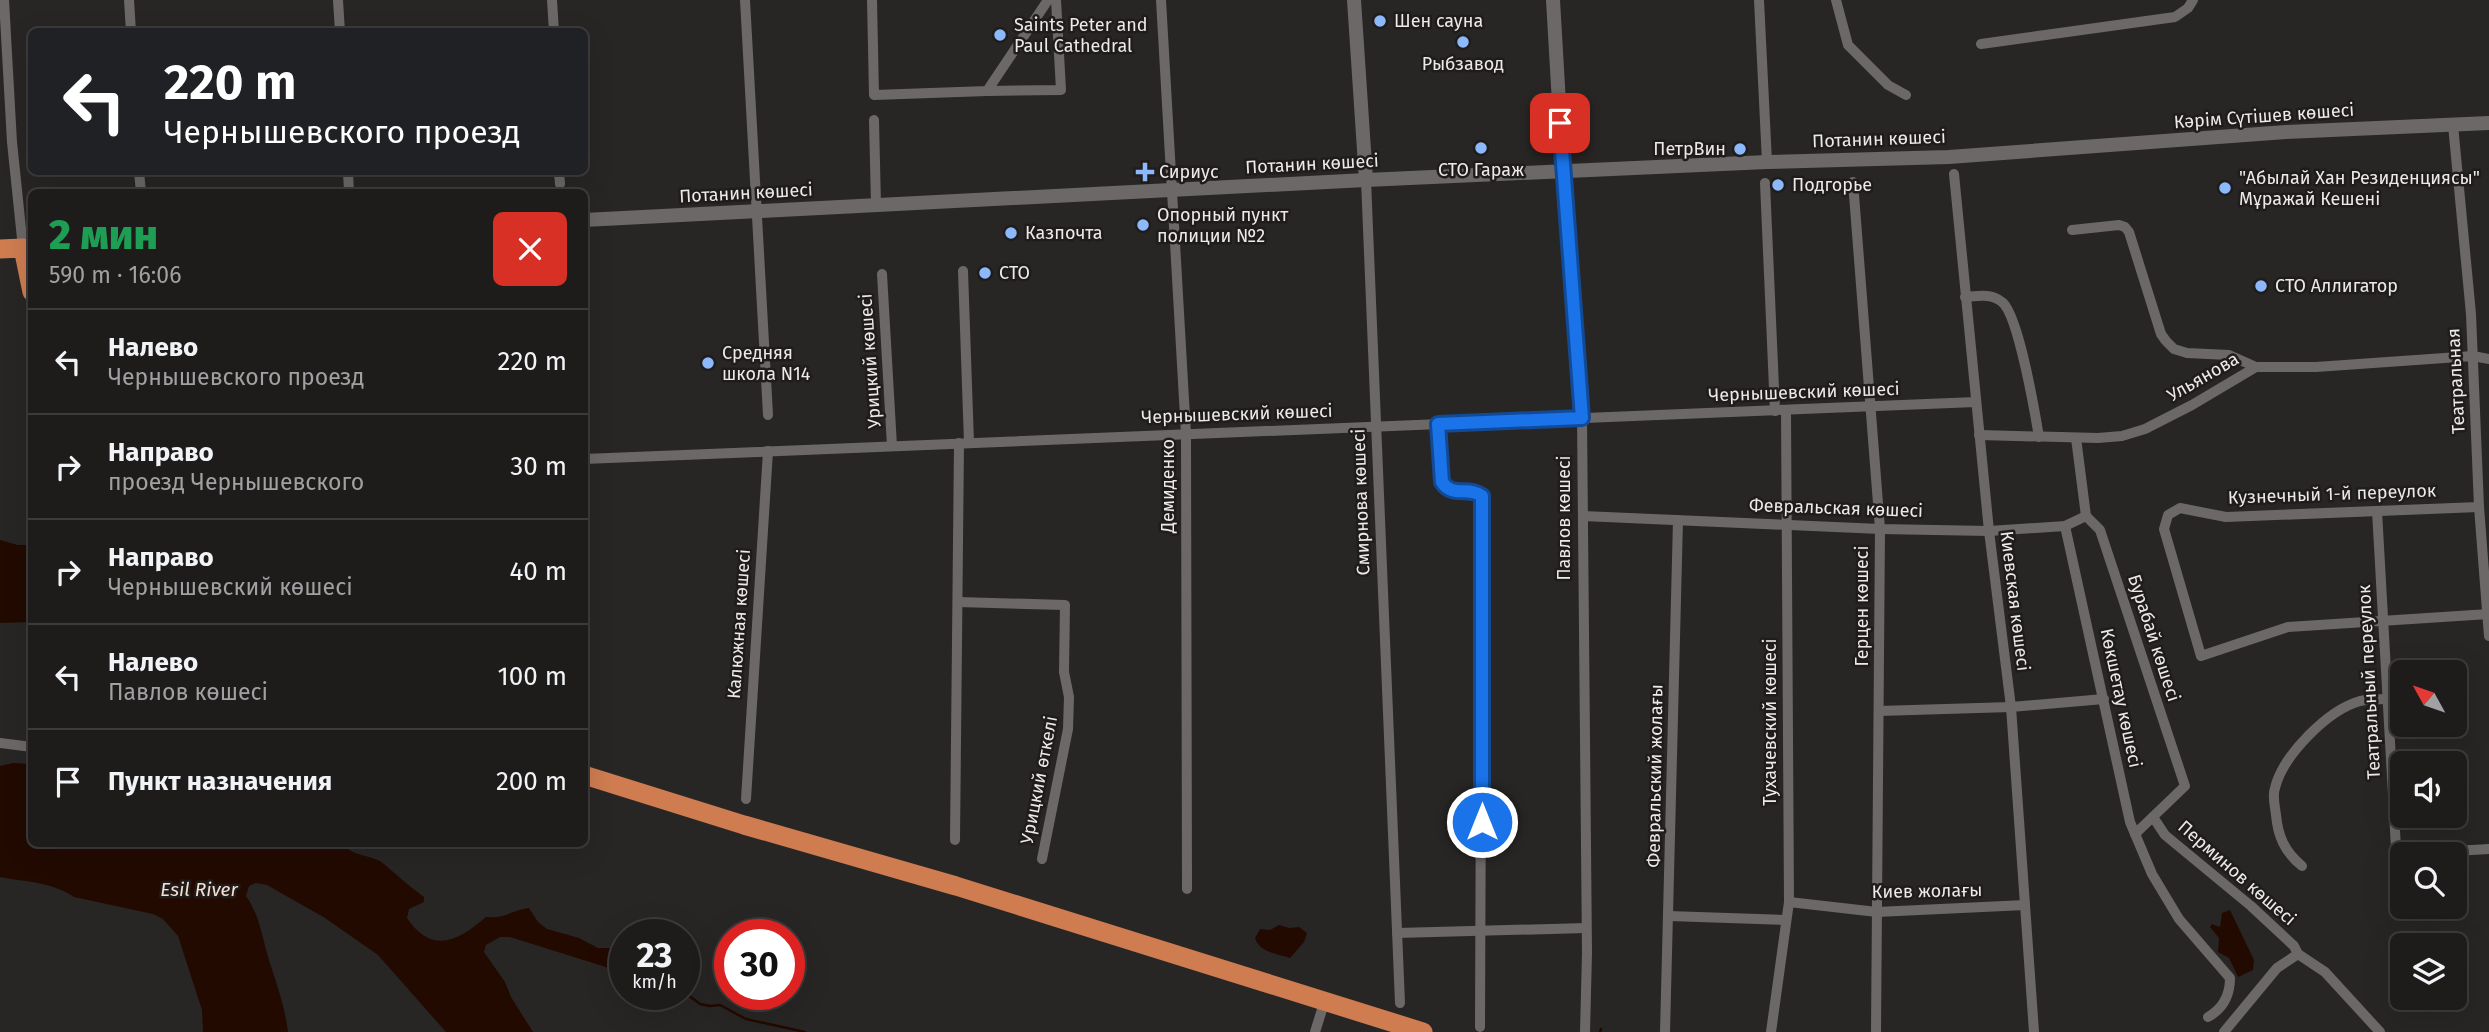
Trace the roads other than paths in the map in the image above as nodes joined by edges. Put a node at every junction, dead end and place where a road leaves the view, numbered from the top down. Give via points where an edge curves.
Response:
1 (4, 0) edge
2 (130, 0) edge
3 (338, 0) edge
4 (552, 0) edge
5 (745, 0) edge
6 (872, 0) edge
7 (1048, 0) edge
8 (1056, 0) edge
9 (1161, 0) edge
10 (1354, 0) edge
11 (1553, 0) edge
12 (1759, 0) edge
13 (1836, 0) edge
14 (2193, 0) edge
15 (131, 28) edge
16 (340, 28) edge
17 (554, 28) edge
18 (1981, 44) dead end
19 (987, 91) junction
20 (1906, 95) dead end
21 (874, 120) dead end
22 (2489, 123) edge
23 (2453, 125) junction
24 (2042, 144) joint
25 (1767, 162) junction
26 (1563, 172) junction
27 (1954, 174) dead end
28 (559, 175) edge
29 (1366, 180) junction
30 (1853, 182) dead end
31 (1765, 183) dead end
32 (560, 184) dead end
33 (1172, 191) junction
34 (876, 205) junction
35 (757, 213) junction
36 (588, 220) edge
37 (2072, 230) dead end
38 (27, 248) edge
39 (0, 250) edge
40 (963, 271) dead end
41 (882, 274) dead end
42 (1965, 298) junction
43 (2473, 356) junction
44 (2489, 359) edge
45 (2256, 367) junction
46 (1976, 402) junction
47 (1871, 407) junction
48 (1780, 411) junction
49 (768, 415) dead end
50 (1582, 418) junction
51 (1438, 424) junction
52 (1377, 426) junction
53 (1186, 434) junction
54 (1979, 435) junction
55 (2039, 437) junction
56 (2076, 438) junction
57 (964, 443) junction
58 (892, 446) junction
59 (768, 451) junction
60 (588, 458) edge
61 (2479, 507) junction
62 (2377, 511) junction
63 (1583, 516) junction
64 (2086, 516) junction
65 (1678, 520) junction
66 (1786, 524) junction
67 (2065, 526) junction
68 (1880, 529) junction
69 (1989, 531) junction
70 (958, 601) junction
71 (2488, 614) edge
72 (2383, 621) junction
73 (2489, 635) edge
74 (2104, 699) junction
75 (2387, 699) junction
76 (2011, 707) junction
77 (1879, 711) junction
78 (0, 743) edge
79 (28, 746) edge
80 (588, 776) edge
81 (746, 799) dead end
82 (2153, 817) junction
83 (2135, 834) junction
84 (955, 839) dead end
85 (2489, 849) edge
86 (1042, 859) dead end
87 (2302, 866) dead end
88 (1187, 889) dead end
89 (1789, 902) junction
90 (2025, 905) junction
91 (1877, 912) junction
92 (1669, 916) junction
93 (1786, 920) junction
94 (1586, 928) junction
95 (1482, 930) junction
96 (1397, 933) junction
97 (2298, 954) junction
98 (1325, 1000) junction
99 (1400, 1003) dead end
100 (2208, 1017) dead end
101 (1480, 1027) dead end
102 (1315, 1032) edge
103 (1423, 1032) edge
104 (1585, 1032) edge
105 (1665, 1032) edge
106 (1771, 1032) edge
107 (1876, 1032) edge
108 (2034, 1032) edge
109 (2224, 1032) edge
110 (2380, 1032) edge

1 - 38 street via 12,142
2 - 15 street
3 - 16 street
4 - 17 street
5 - 35 street
6 - 19 street via 874,95
7 - 19 street
8 - 19 street via 1062,90
9 - 33 street, Демиденко
10 - 29 main road, Смирнова көшесі
11 - 26 main road, Павлов көшесі
12 - 25 street
13 - 20 street via 1848,45 1888,85
14 - 18 street via 2175,17
21 - 34 street
22 - 23 main road, Кәрім Сүтішев көшесі
23 - 24 main road, Кәрім Сүтішев көшесі
23 - 43 street, Театральная
24 - 25 main road, Потанин көшесі via 1949,157
25 - 26 main road, Потанин көшесі
26 - 29 main road, Потанин көшесі
26 - 50 street, Павлов көшесі
27 - 42 street, Киевская көшесі
28 - 32 street
29 - 33 main road, Потанин көшесі
29 - 52 street, Смирнова көшесі
30 - 47 street, Герцен көшесі
31 - 48 street, Тухачевский көшесі
33 - 34 main road, Потанин көшесі
33 - 53 street, Демиденко
34 - 35 main road, Потанин көшесі
35 - 36 main road, Потанин көшесі
35 - 49 street
37 - 45 street via 2125,227 2161,334 2174,349 2229,355
38 - 39 highway
40 - 57 street
41 - 58 street, Урицкий көшесі
42 - 46 street, Киевская көшесі
42 - 55 street via 1993,297 2007,308 2027,371
43 - 44 street, Ульянова
43 - 45 street, Ульянова
43 - 61 street, Театральная
45 - 56 street, Ульянова via 2145,429 2122,436
46 - 47 street, Чернышевский көшесі
46 - 54 street, Киевская көшесі
47 - 48 street, Чернышевский көшесі
47 - 68 street, Герцен көшесі
48 - 50 street, Чернышевский көшесі
48 - 66 street, Тухачевский көшесі
50 - 51 street, Чернышевский көшесі
50 - 63 street, Павлов көшесі
51 - 52 street, Чернышевский көшесі
51 - 95 street via 1442,482 1448,489 1482,496
52 - 53 street, Чернышевский көшесі
52 - 96 street, Смирнова көшесі
53 - 57 street, Чернышевский көшесі
53 - 88 street, Демиденко
54 - 55 street, Ульянова
54 - 69 street, Киевская көшесі
55 - 56 street, Ульянова
56 - 64 street, Бурабай көшесі
57 - 58 street, Чернышевский көшесі
57 - 70 street
58 - 59 street, Чернышевский көшесі
59 - 60 street, Чернышевский көшесі
59 - 81 street, Калюжная көшесі
61 - 62 street, Кузнечный 1-й переулок
61 - 71 street, Театральная
62 - 72 street, Театральный переулок
62 - 72 street, Кузнечный 1-й переулок via 2226,517 2180,508 2166,518 2164,529 2202,656 2288,627
63 - 65 street, Февральская көшесі
63 - 94 street, Павлов көшесі
64 - 67 street, Февральская көшесі
64 - 82 street, Бурабай көшесі via 2100,530 2185,786
65 - 66 street, Февральская көшесі
65 - 92 street, Февральский жолағы
66 - 68 street, Февральская көшесі
66 - 89 street, Тухачевский көшесі
67 - 69 street, Февральская көшесі
67 - 74 street, Көкшетау көшесі
68 - 69 street, Февральская көшесі
68 - 77 street, Герцен көшесі
69 - 76 street, Киевская көшесі
70 - 84 street
70 - 86 street, Урицкий өткелі via 1065,605 1067,737
71 - 72 street
71 - 73 street, Театральная
72 - 75 street, Театральный переулок
74 - 76 street
74 - 83 street, Көкшетау көшесі
75 - 85 street, Театральный переулок via 2398,851
75 - 87 street via 2361,701 2334,713 2298,748 2278,776 2273,791 2277,830
76 - 77 street
76 - 90 street, Киевская көшесі
77 - 91 street, Герцен көшесі
78 - 79 street
80 - 98 highway
82 - 83 street, Бурабай көшесі
82 - 97 street, Перминов көшесі via 2165,835 2251,906
83 - 100 street, Көкшетау көшесі via 2179,919 2230,978 2226,1001
89 - 91 street, Киев жолағы
89 - 93 street, Тухачевский көшесі
90 - 91 street, Киев жолағы
90 - 108 street, Киевская көшесі
91 - 107 street, Герцен көшесі
92 - 93 street
92 - 105 street, Февральский жолағы
93 - 106 street, Тухачевский көшесі
94 - 95 street
94 - 104 street, Павлов көшесі
95 - 96 street
95 - 101 street
96 - 99 street, Смирнова көшесі
97 - 109 street via 2277,968
97 - 110 street, Перминов көшесі via 2325,972
98 - 102 street
98 - 103 highway

